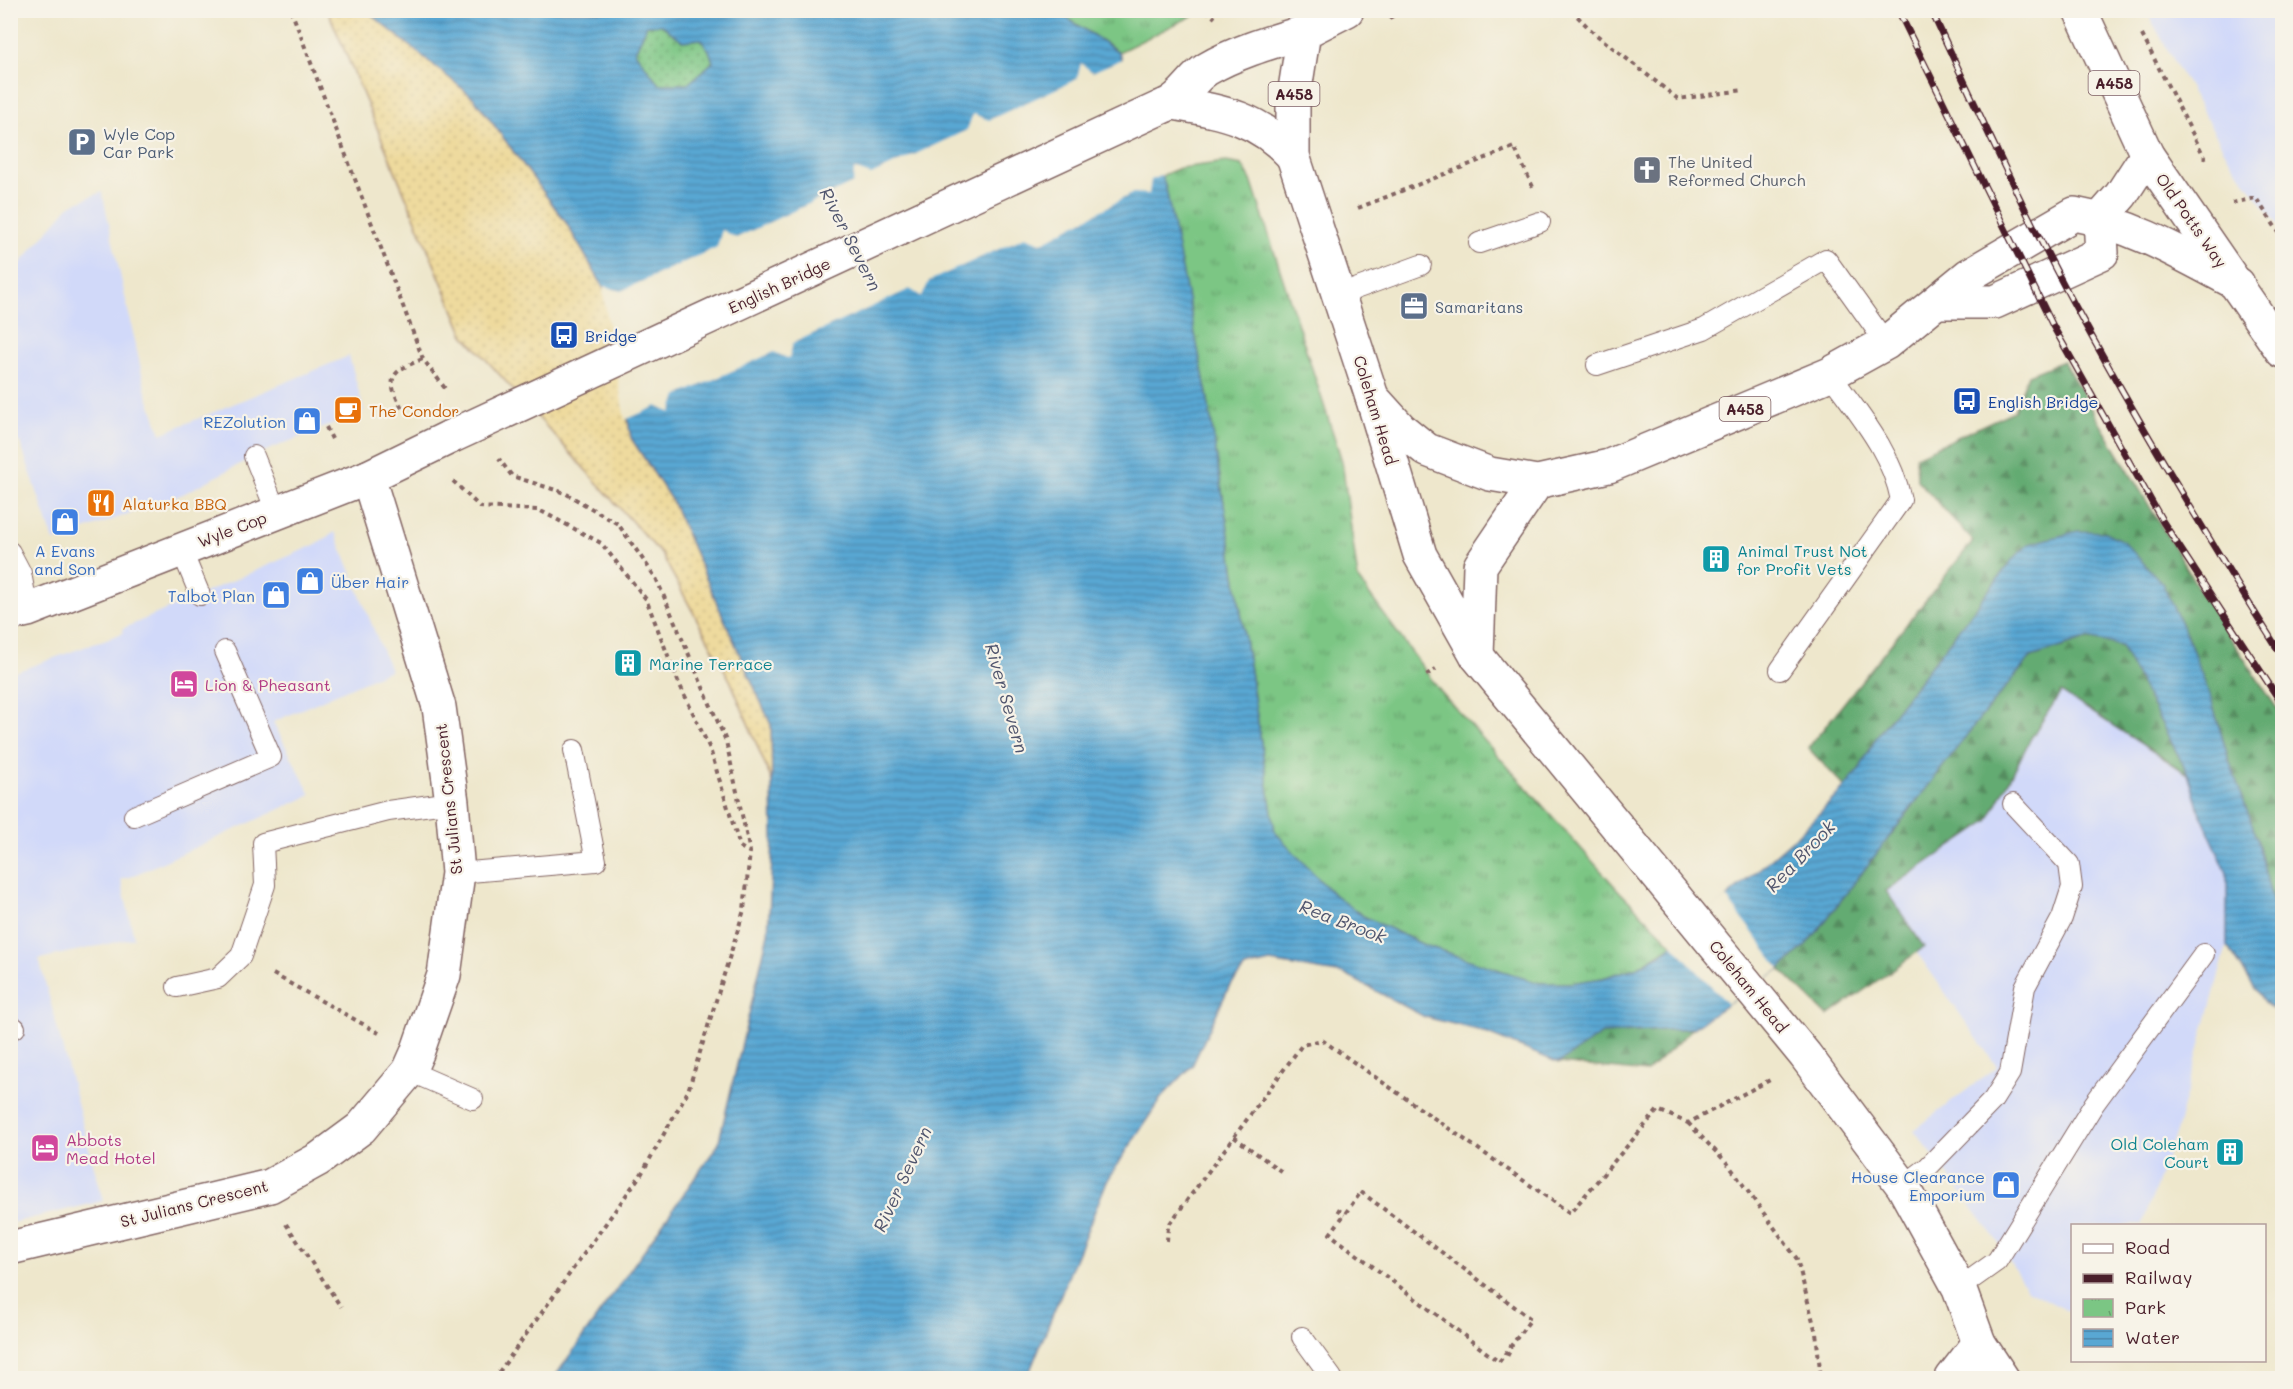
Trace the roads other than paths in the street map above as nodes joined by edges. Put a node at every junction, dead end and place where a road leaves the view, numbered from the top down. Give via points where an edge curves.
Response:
1 (1347, 10) edge
2 (2080, 10) edge
3 (1304, 32) junction
4 (1169, 104) junction
5 (2147, 155) junction
6 (1293, 156) junction
7 (2100, 219) junction
8 (1540, 222) road end
9 (1479, 243) dead end
10 (1421, 265) dead end
11 (2238, 284) junction
12 (1339, 295) junction
13 (1937, 302) junction
14 (1886, 342) junction
15 (2283, 351) edge
16 (1597, 365) dead end
17 (1830, 374) junction
18 (1372, 397) junction
19 (450, 437) joint
20 (254, 456) dead end
21 (368, 477) junction
22 (1537, 482) junction
23 (276, 511) junction
24 (181, 549) junction
25 (10, 552) edge
26 (200, 595) dead end
27 (19, 612) edge
28 (225, 651) dead end
29 (1477, 656) junction
30 (1780, 670) dead end
31 (574, 750) dead end
32 (452, 802) junction
33 (2013, 804) dead end
34 (134, 816) dead end
35 (458, 873) junction
36 (2204, 954) dead end
37 (177, 987) dead end
38 (409, 1071) junction
39 (473, 1099) dead end
40 (1903, 1186) junction
41 (10, 1248) edge
42 (1959, 1288) junction
43 (1302, 1337) dead end
44 (1979, 1343) junction
45 (1332, 1378) edge
46 (1952, 1378) edge
47 (2002, 1378) edge

1 - 3 street
2 - 5 street, Old Potts Way / A458
3 - 4 street via 1272,41 1205,70
3 - 6 street, Coleham Head / A458 via 1293,102
4 - 6 street, Coleham Head via 1241,117 1276,138
4 - 19 street, English Bridge, bridge
5 - 7 street, Old Potts Way
5 - 11 street, Old Potts Way / A458
6 - 12 street, Coleham Head / A458
7 - 11 street, Old Potts Way / A458 via 2149,236
7 - 13 street, A458 via 2074,214 1969,274
7 - 13 street via 2102,253 1995,302
8 - 9 lane
10 - 12 lane
11 - 15 street, Old Potts Way / A458
12 - 18 street, Coleham Head / A458
13 - 14 street, A458
14 - 16 lane via 1826,259 1704,329
14 - 17 street, A458
17 - 22 street, A458 via 1609,466
17 - 30 lane via 1885,453 1896,474 1901,500
18 - 22 street, A458 via 1427,450 1490,474
18 - 29 street, Coleham Head via 1420,555
19 - 21 street, Wyle Cop
20 - 23 lane
21 - 23 street, Wyle Cop
21 - 32 street, St Julians Crescent via 439,707
22 - 29 street via 1480,566
23 - 24 street, Wyle Cop
24 - 26 lane
24 - 27 street, Wyle Cop
25 - 27 lane via 21,573
28 - 34 lane via 271,757
29 - 40 street, Coleham Head via 1805,1055
31 - 35 lane via 596,861
32 - 35 street, St Julians Crescent
32 - 37 lane via 388,811 263,843 265,885 241,956 218,978
33 - 40 lane via 2069,864 2072,887 2062,918 2025,987 2010,1073 1993,1100 1927,1168
35 - 38 street, St Julians Crescent via 444,975
36 - 42 lane via 2094,1104 1997,1261
38 - 39 lane
38 - 41 street, St Julians Crescent via 360,1128 319,1159 270,1186
40 - 42 street, Coleham Head
42 - 44 street, Coleham Head
43 - 45 lane
44 - 46 street
44 - 47 street, Coleham Head

